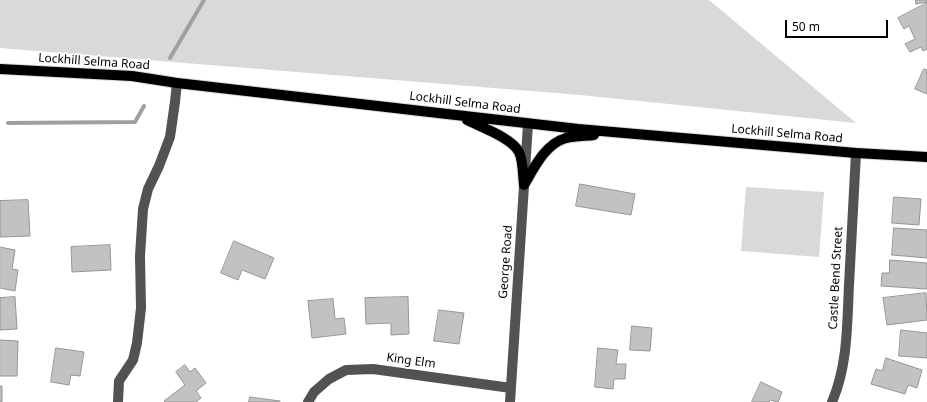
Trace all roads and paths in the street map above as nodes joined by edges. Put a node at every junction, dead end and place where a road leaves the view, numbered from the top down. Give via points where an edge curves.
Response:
1 (0, 69) edge
2 (177, 83) junction
3 (459, 116) junction
4 (528, 124) junction
5 (616, 133) junction
6 (856, 153) junction
7 (927, 157) edge
8 (524, 186) junction
9 (511, 388) junction
10 (118, 402) edge
11 (308, 402) edge
12 (510, 402) edge
13 (832, 402) edge

1 - 2 main road, Lockhill Selma Road via 132,76
2 - 3 main road, Lockhill Selma Road
2 - 10 street via 170,137 148,188 143,209 140,256 141,308 137,343 133,360 119,381
3 - 4 main road, Lockhill Selma Road
3 - 8 main road via 516,147 520,153
4 - 5 main road, Lockhill Selma Road
4 - 8 street, George Road
5 - 6 main road, Lockhill Selma Road
5 - 8 main road via 566,138 556,143 540,158
6 - 7 main road, Lockhill Selma Road
6 - 13 street, Castle Bend Street via 846,334 843,365
8 - 9 street, George Road
9 - 11 street, King Elm via 372,368 346,370 329,379 314,392
9 - 12 street, George Road

